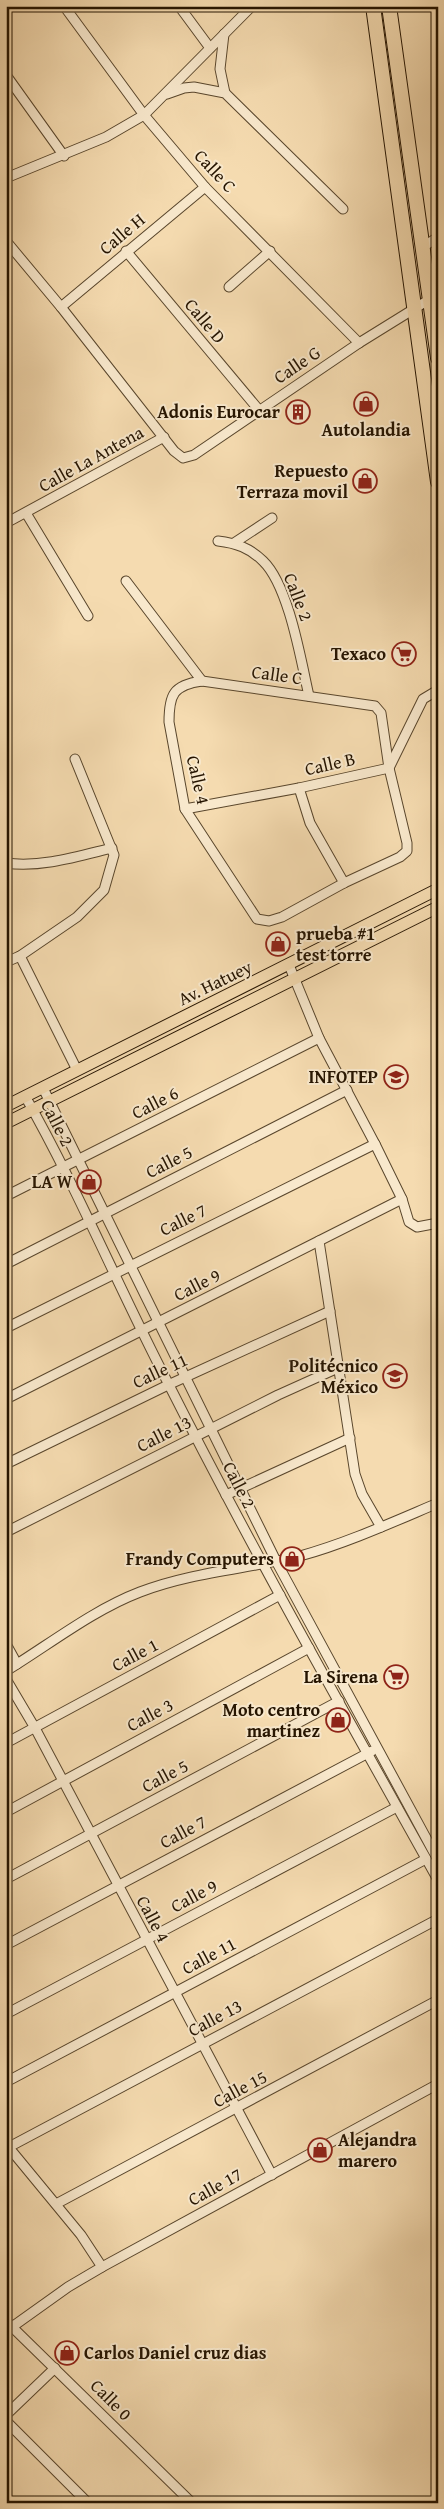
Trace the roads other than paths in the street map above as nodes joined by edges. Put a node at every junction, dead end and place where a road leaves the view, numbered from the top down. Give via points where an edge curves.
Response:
1 (64, 6) edge
2 (179, 6) edge
3 (252, 6) edge
4 (373, 6) edge
5 (389, 6) edge
6 (225, 34) junction
7 (210, 48) junction
8 (6, 76) edge
9 (224, 93) junction
10 (165, 96) junction
11 (144, 115) junction
12 (64, 156) junction
13 (6, 178) edge
14 (205, 187) junction
15 (343, 209) dead end
16 (438, 237) edge
17 (6, 241) edge
18 (422, 247) junction
19 (270, 251) junction
20 (126, 252) junction
21 (229, 286) dead end
22 (430, 299) junction
23 (62, 307) junction
24 (414, 308) junction
25 (359, 343) junction
26 (438, 358) edge
27 (260, 410) junction
28 (164, 437) junction
29 (436, 460) edge
30 (438, 482) edge
31 (26, 513) junction
32 (272, 518) dead end
33 (6, 523) edge
34 (218, 541) dead end
35 (234, 543) junction
36 (126, 581) dead end
37 (88, 616) dead end
38 (202, 680) junction
39 (438, 690) edge
40 (172, 694) joint
41 (309, 696) junction
42 (75, 759) dead end
43 (389, 768) junction
44 (299, 788) junction
45 (184, 809) junction
46 (112, 848) junction
47 (6, 863) edge
48 (344, 883) junction
49 (438, 889) edge
50 (438, 907) edge
51 (20, 956) junction
52 (6, 962) edge
53 (289, 965) junction
54 (294, 978) junction
55 (319, 1038) junction
56 (77, 1070) junction
57 (43, 1088) junction
58 (347, 1090) junction
59 (25, 1096) junction
60 (49, 1101) junction
61 (6, 1106) edge
62 (33, 1110) junction
63 (6, 1123) edge
64 (375, 1144) junction
65 (78, 1160) junction
66 (62, 1168) junction
67 (6, 1196) edge
68 (402, 1199) junction
69 (105, 1214) junction
70 (90, 1222) junction
71 (438, 1222) edge
72 (318, 1241) junction
73 (6, 1264) edge
74 (130, 1265) junction
75 (114, 1273) junction
76 (330, 1311) junction
77 (157, 1324) junction
78 (6, 1328) edge
79 (141, 1331) junction
80 (338, 1368) junction
81 (185, 1377) junction
82 (168, 1385) junction
83 (6, 1400) edge
84 (212, 1428) junction
85 (196, 1436) junction
86 (350, 1438) junction
87 (6, 1464) edge
88 (241, 1489) junction
89 (226, 1495) junction
90 (438, 1502) edge
91 (381, 1527) junction
92 (6, 1532) edge
93 (276, 1561) junction
94 (261, 1563) junction
95 (280, 1595) junction
96 (304, 1613) junction
97 (293, 1618) junction
98 (6, 1644) edge
99 (309, 1648) junction
100 (17, 1664) junction
101 (6, 1671) edge
102 (6, 1679) edge
103 (339, 1701) junction
104 (35, 1728) junction
105 (6, 1743) edge
106 (377, 1748) junction
107 (367, 1753) junction
108 (63, 1781) junction
109 (397, 1807) junction
110 (6, 1812) edge
111 (91, 1834) junction
112 (426, 1859) junction
113 (438, 1860) edge
114 (6, 1879) edge
115 (438, 1880) edge
116 (116, 1885) junction
117 (438, 1919) edge
118 (146, 1940) junction
119 (6, 1946) edge
120 (174, 1993) junction
121 (438, 2000) edge
122 (6, 2014) edge
123 (201, 2043) junction
124 (6, 2082) edge
125 (438, 2084) edge
126 (237, 2110) junction
127 (8, 2146) edge
128 (272, 2174) junction
129 (56, 2204) junction
130 (102, 2268) junction
131 (9, 2324) edge
132 (55, 2368) junction
133 (6, 2415) edge
134 (6, 2421) edge
135 (88, 2503) edge
136 (192, 2503) edge

1 - 11 street, Calle C
2 - 7 street
3 - 6 street
4 - 24 highway
5 - 18 highway
6 - 7 street
6 - 9 street via 220,61
7 - 10 street
8 - 12 street
9 - 10 street via 194,87
9 - 15 street
10 - 11 street
11 - 12 street
11 - 14 street, Calle C
12 - 13 street
14 - 19 street, Calle C
14 - 20 street, Calle H
16 - 18 street
17 - 23 street
18 - 22 highway
19 - 21 street
19 - 25 street, Calle C
20 - 23 street, Calle H
20 - 27 street, Calle D
22 - 24 street, Calle G
22 - 26 highway
23 - 28 street
24 - 25 street, Calle G
24 - 29 highway
25 - 27 street, Calle G
27 - 28 street, Calle G via 194,455 183,458
28 - 31 street, Calle La Antena
29 - 30 highway
31 - 33 street, Calle La Antena
31 - 37 street
32 - 35 street
34 - 35 street, Calle 2
35 - 41 street, Calle 2 via 257,555 272,573 291,620
36 - 38 street
38 - 40 street, Calle C via 185,684
38 - 41 street, Calle C
39 - 43 street via 423,699
40 - 45 street, Calle 4 via 169,722
41 - 43 street, Calle C via 370,705 379,710
42 - 46 street
43 - 44 street, Calle B
43 - 48 street via 407,851
44 - 45 street, Calle B
44 - 48 street via 310,823
45 - 48 street, Calle 4 via 254,916 261,920 276,920
46 - 47 street via 56,860
46 - 51 street via 114,855 104,890 77,917
49 - 53 main road, Av. Hatuey
50 - 54 main road, Av. Hatuey
51 - 52 street
51 - 56 street
53 - 54 street
53 - 56 main road, Av. Hatuey
54 - 55 street
54 - 60 main road, Av. Hatuey
55 - 58 street
55 - 65 street, Calle 6
56 - 57 main road, Av. Hatuey
57 - 59 main road, Av. Hatuey
57 - 60 street, Calle 2
58 - 64 street
58 - 69 street, Calle 5
59 - 61 main road, Av. Hatuey
59 - 62 street, Calle 2
60 - 62 main road, Av. Hatuey
60 - 65 street, Calle 2
62 - 63 main road, Av. Hatuey
62 - 66 street, Calle 2
64 - 68 street
64 - 74 street, Calle 7
65 - 66 street, Calle 6
65 - 69 street, Calle 2
66 - 67 street, Calle 6
66 - 70 street, Calle 2
68 - 71 street via 409,1222 417,1227
68 - 72 street, Calle 9
69 - 70 street, Calle 5
69 - 74 street, Calle 2
70 - 73 street, Calle 5
70 - 75 street, Calle 2
72 - 76 street
72 - 77 street, Calle 9
74 - 75 street, Calle 7
74 - 77 street, Calle 2
75 - 78 street, Calle 7
75 - 79 street, Calle 2
76 - 80 street
76 - 81 street, Calle 11
77 - 79 street, Calle 9
77 - 81 street, Calle 2
79 - 82 street, Calle 2
79 - 83 street, Calle 9
80 - 84 street, Calle 13
80 - 86 street
81 - 82 street, Calle 11
81 - 84 street, Calle 2
82 - 85 street, Calle 2
82 - 87 street, Calle 11
84 - 85 street, Calle 13
84 - 88 street, Calle 2
85 - 89 street, Calle 2
85 - 92 street, Calle 13
86 - 88 street
86 - 91 street via 356,1479
88 - 89 street
88 - 93 street, Calle 2
89 - 94 street, Calle 2
90 - 91 street
91 - 93 street via 322,1550
93 - 94 street
93 - 96 street, Calle 2
94 - 95 street, Calle 2
94 - 100 street via 202,1574 135,1594 99,1612
95 - 97 street, Calle 2
95 - 104 street, Calle 1
96 - 97 street
96 - 106 street, Calle 2
97 - 99 street, Calle 2
98 - 100 street
99 - 103 street, Calle 2
99 - 108 street, Calle 3
100 - 101 street
102 - 104 street, Calle 4
103 - 107 street, Calle 2
103 - 111 street, Calle 5
104 - 105 street, Calle 1
104 - 108 street, Calle 4
106 - 107 street, Calle 7
106 - 113 street, Calle 2
107 - 109 street, Calle 2
107 - 116 street, Calle 7
108 - 110 street, Calle 3
108 - 111 street, Calle 4
109 - 112 street, Calle 2
109 - 118 street, Calle 9
111 - 114 street, Calle 5
111 - 116 street, Calle 4
112 - 115 street, Calle 2
112 - 120 street, Calle 11
116 - 118 street, Calle 4
116 - 119 street, Calle 7
117 - 123 street, Calle 13
118 - 120 street, Calle 4
118 - 122 street, Calle 9
120 - 123 street, Calle 4
120 - 124 street, Calle 11
121 - 126 street, Calle 15
123 - 126 street, Calle 4
123 - 127 street, Calle 13
125 - 128 street, Calle 17
126 - 128 street, Calle 4
126 - 129 street, Calle 15
127 - 129 street
128 - 130 street, Calle 17
129 - 130 street
130 - 131 street, Calle 17
131 - 132 street, Calle 0
132 - 133 street
132 - 136 street, Calle 0
134 - 135 street

